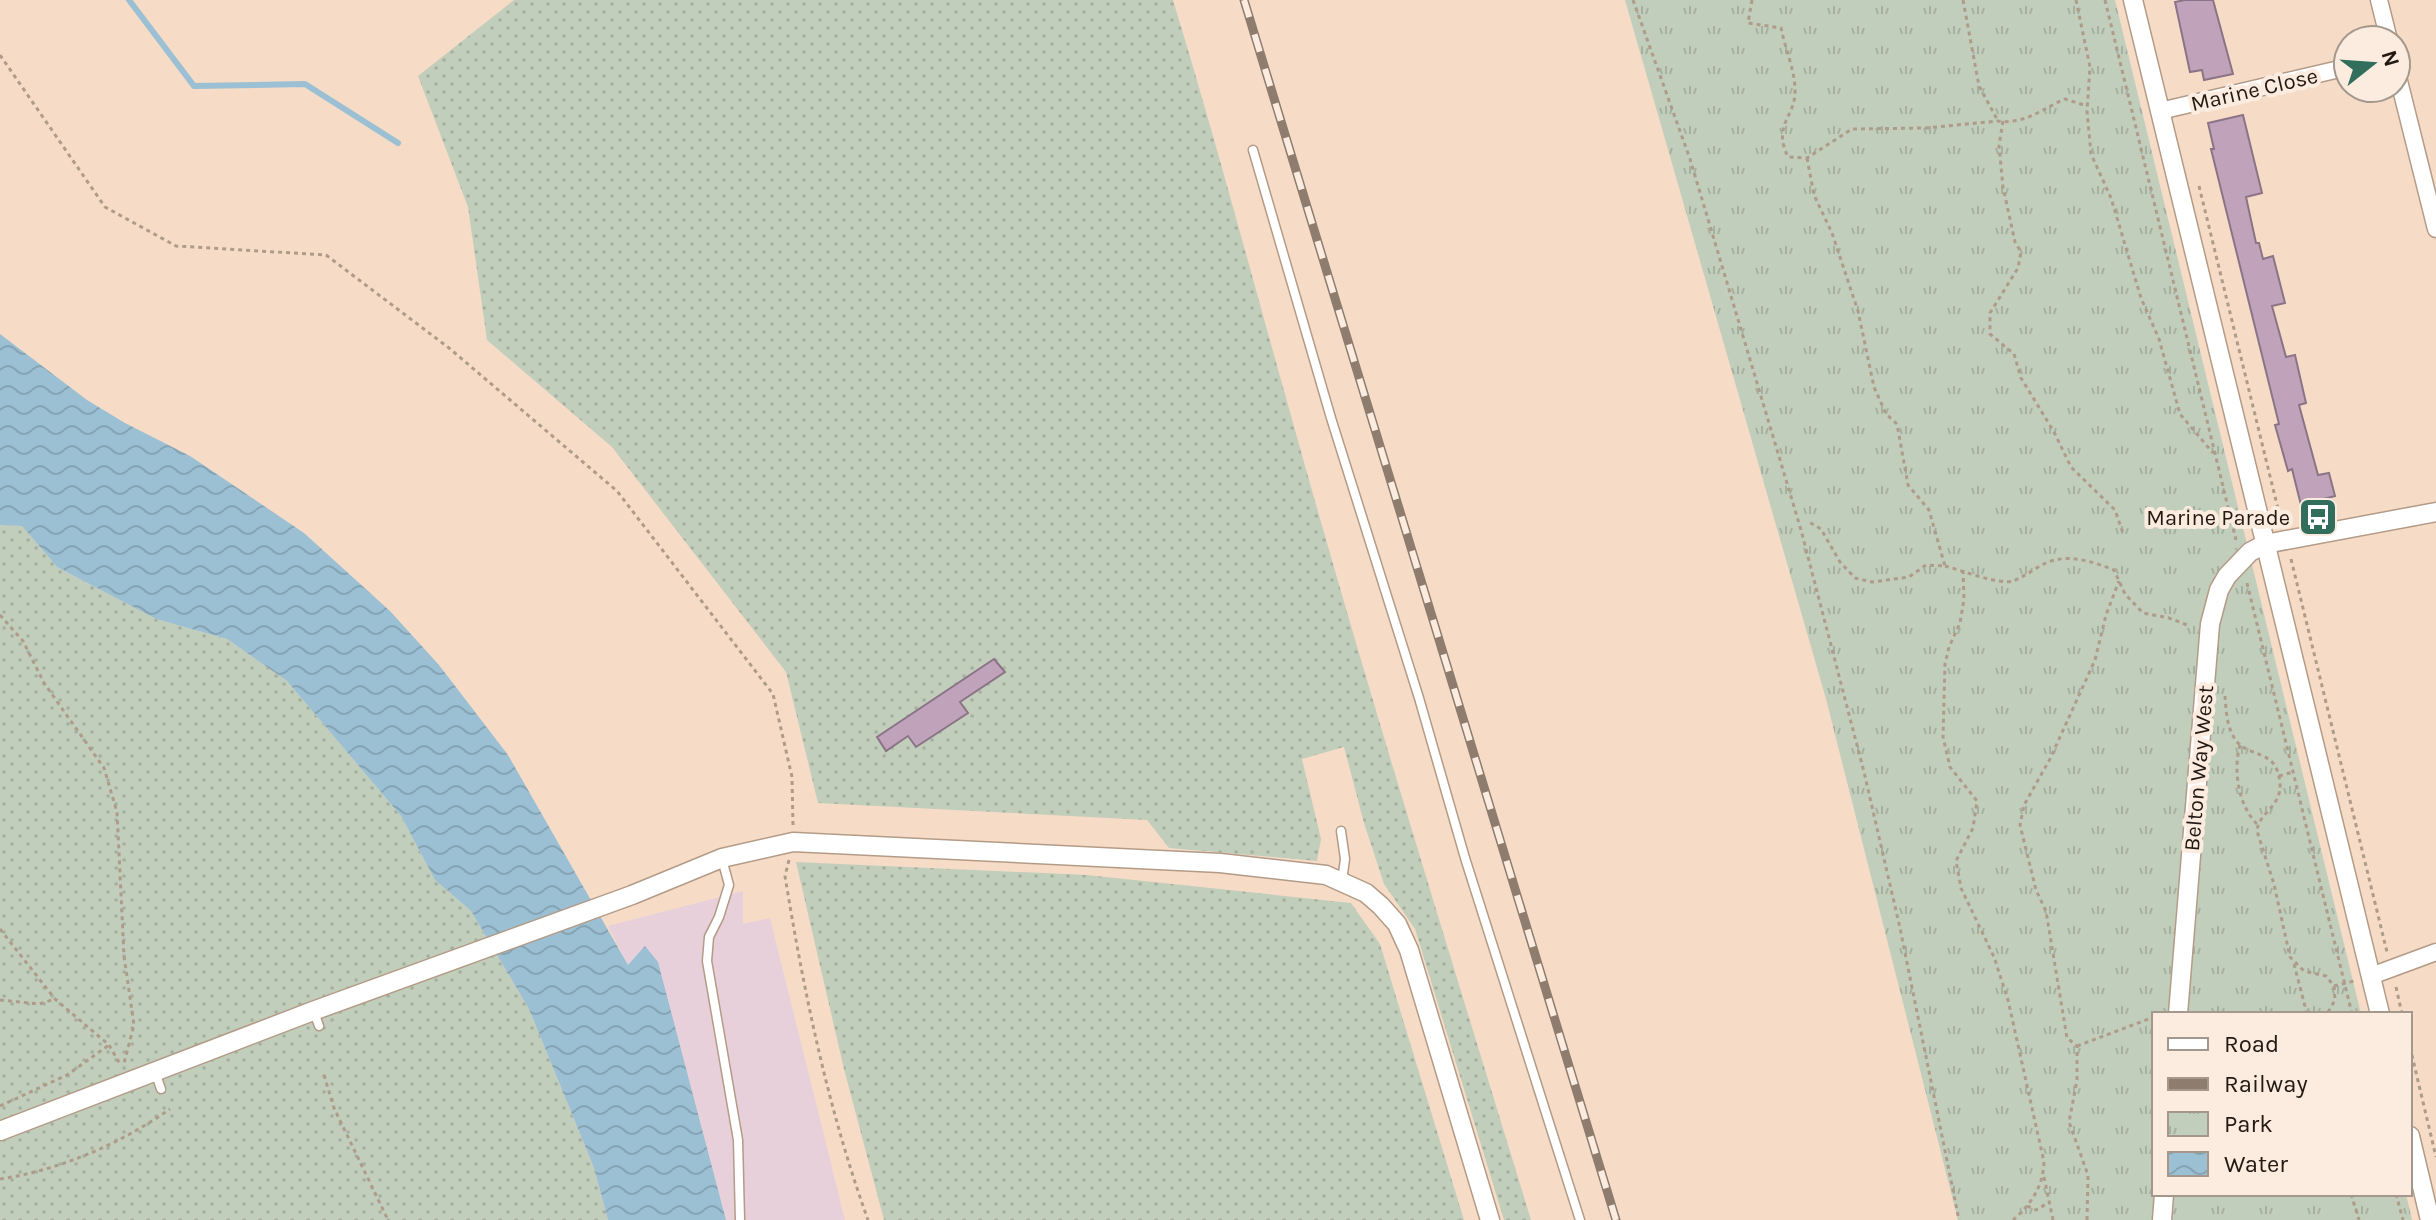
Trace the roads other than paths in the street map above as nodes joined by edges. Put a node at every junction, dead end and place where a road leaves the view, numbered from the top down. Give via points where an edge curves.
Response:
1 (2133, 0) edge
2 (2379, 0) edge
3 (2385, 24) edge
4 (2332, 71) edge
5 (2405, 104) edge
6 (2160, 111) junction
7 (1253, 150) dead end
8 (2436, 229) edge
9 (2436, 512) edge
10 (2265, 544) junction
11 (1341, 831) dead end
12 (722, 858) junction
13 (1342, 881) junction
14 (2436, 952) edge
15 (2371, 976) junction
16 (2178, 1012) edge
17 (2380, 1012) edge
18 (155, 1071) junction
19 (161, 1089) dead end
20 (0, 1131) edge
21 (2412, 1144) edge
22 (2164, 1196) edge
23 (740, 1220) edge
24 (1490, 1220) edge
25 (1580, 1220) edge
26 (2162, 1220) edge
27 (2430, 1220) edge

1 - 6 street
2 - 3 street
4 - 6 street, Marine Close
5 - 8 street
6 - 10 street
7 - 25 lane via 1465,858
9 - 10 street
10 - 15 street
10 - 16 street, Belton Way West via 2227,576 2209,632
11 - 13 lane
12 - 13 street via 793,842 1220,863
12 - 18 street via 316,1019
12 - 23 lane via 729,885 709,937 707,961 738,1140
13 - 24 street via 1381,906 1409,950
14 - 15 street
15 - 17 street
18 - 19 lane
18 - 20 street
21 - 27 street
22 - 26 street

